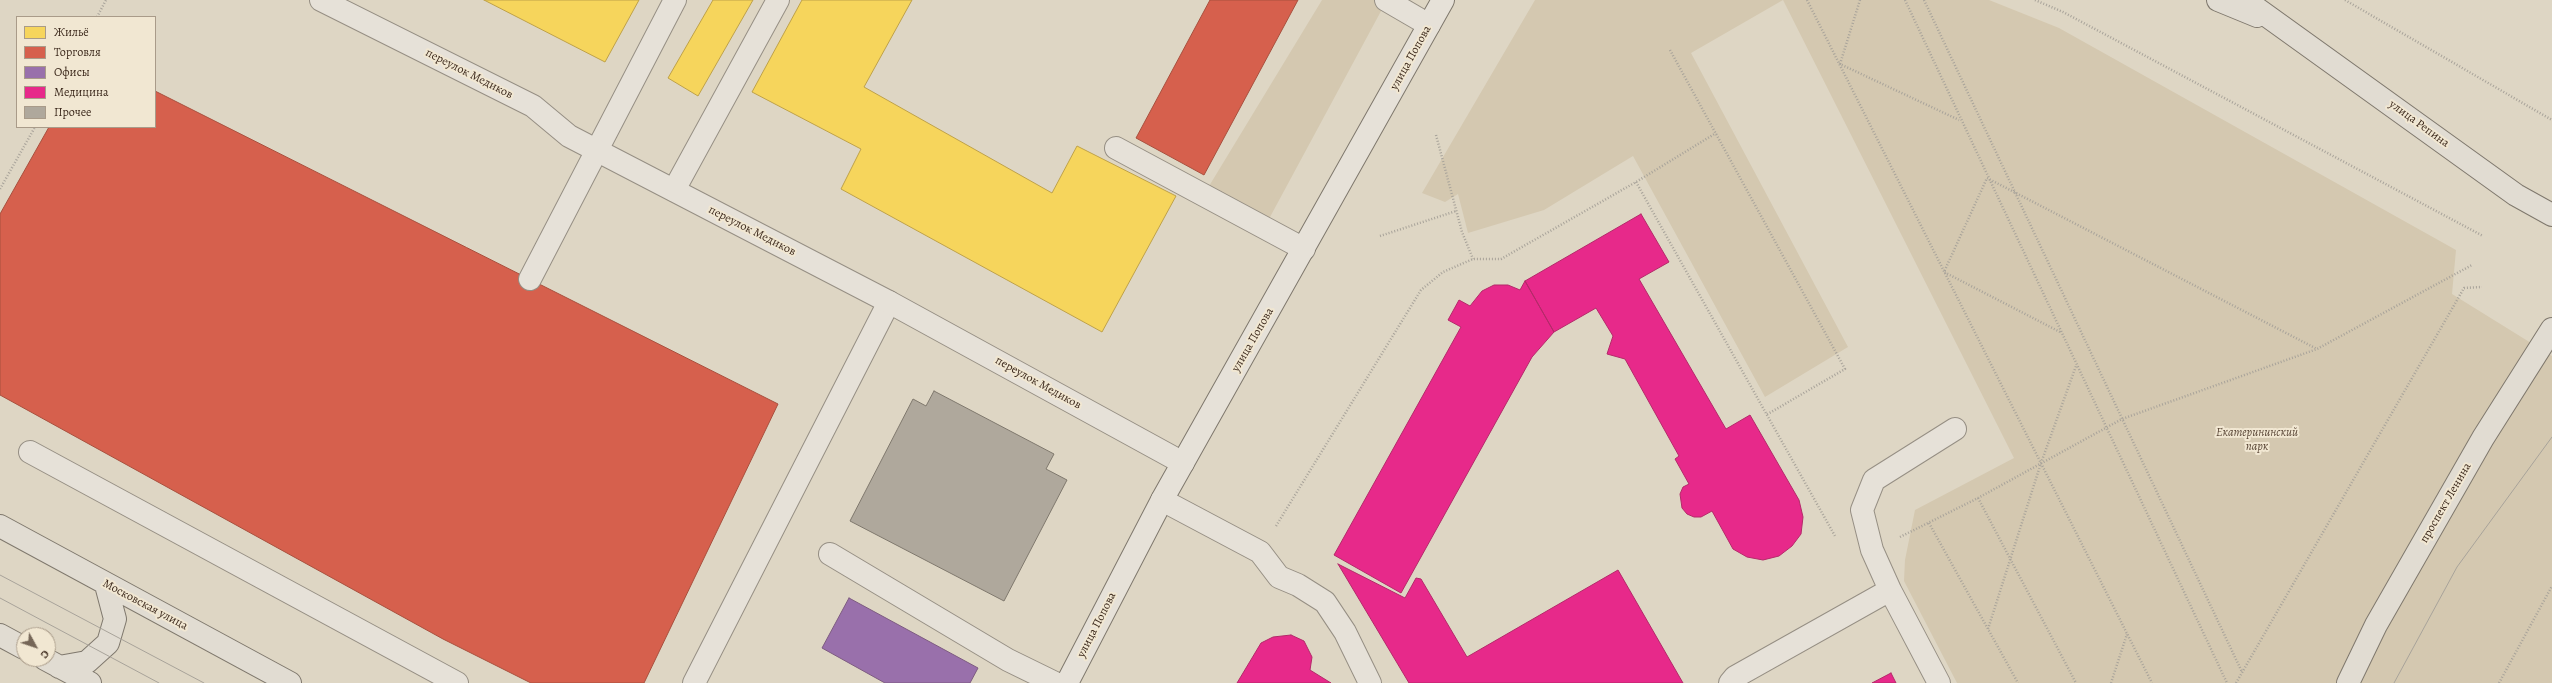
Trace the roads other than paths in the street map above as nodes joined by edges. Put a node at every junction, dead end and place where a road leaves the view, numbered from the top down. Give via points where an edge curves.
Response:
1 (321, 0) edge
2 (674, 0) edge
3 (778, 0) edge
4 (1386, 0) edge
5 (1443, 0) edge
6 (2218, 0) edge
7 (2245, 0) edge
8 (1429, 25) junction
9 (2288, 29) junction
10 (1116, 148) dead end
11 (597, 151) junction
12 (674, 190) junction
13 (2552, 215) edge
14 (1304, 249) junction
15 (530, 279) dead end
16 (889, 302) junction
17 (2552, 329) edge
18 (1955, 429) dead end
19 (30, 452) dead end
20 (1183, 463) junction
21 (1162, 500) junction
22 (0, 526) edge
23 (830, 554) dead end
24 (106, 585) junction
25 (1890, 590) junction
26 (0, 635) edge
27 (16, 644) edge
28 (56, 663) edge
29 (56, 665) edge
30 (90, 683) edge
31 (290, 683) edge
32 (457, 683) edge
33 (694, 683) edge
34 (1054, 683) edge
35 (1067, 683) edge
36 (1370, 683) edge
37 (1730, 683) edge
38 (1939, 683) edge
39 (2348, 683) edge

1 - 11 street, переулок Медиков via 533,106 569,136
2 - 11 street
3 - 12 street
4 - 8 street
5 - 8 street, улица Попова
6 - 9 main road, улица Репина
7 - 9 main road, улица Репина
8 - 14 street, улица Попова
9 - 13 main road, улица Репина via 2516,195
10 - 14 street
11 - 12 street, переулок Медиков
11 - 15 street
12 - 16 street, переулок Медиков
14 - 20 street, улица Попова
16 - 20 street, переулок Медиков
16 - 33 street
17 - 39 main road, проспект Ленина via 2480,444 2376,625
18 - 25 street via 1874,480 1862,510 1872,550
19 - 32 street
20 - 21 street, улица Попова
21 - 35 street, улица Попова
21 - 36 street via 1260,552 1279,577 1298,585 1324,602 1345,632
22 - 24 main road, Московская улица
23 - 34 street via 1008,660
24 - 28 main road via 115,619 108,643 87,662
24 - 31 main road, Московская улица
25 - 37 street via 1735,677
25 - 38 street
26 - 27 main road
29 - 30 main road

